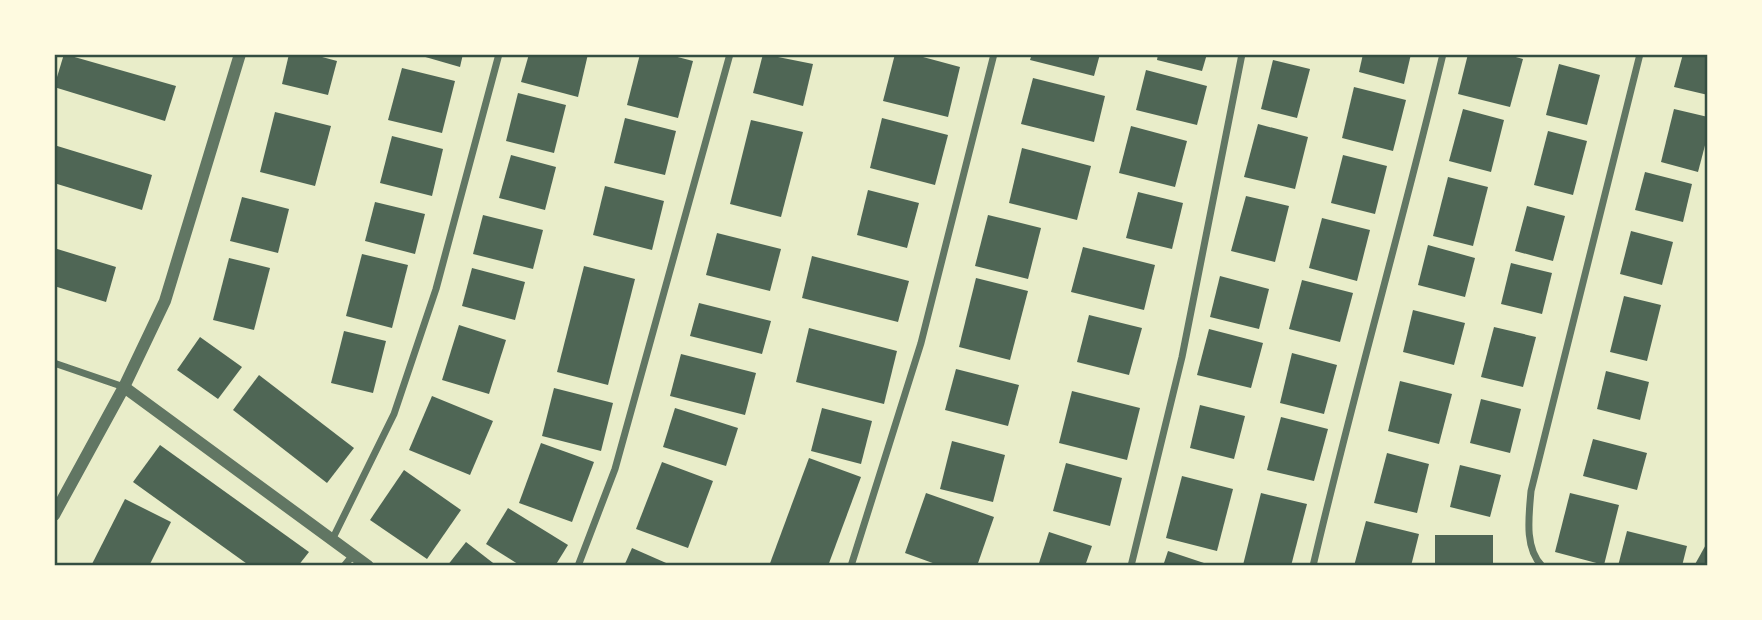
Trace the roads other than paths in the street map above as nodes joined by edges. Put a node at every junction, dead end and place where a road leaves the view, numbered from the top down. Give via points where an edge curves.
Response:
1 (240, 54) edge
2 (499, 54) edge
3 (730, 54) edge
4 (994, 54) edge
5 (1242, 54) edge
6 (1443, 54) edge
7 (1640, 54) edge
8 (54, 363) edge
9 (124, 387) junction
10 (54, 515) edge
11 (332, 540) junction
12 (353, 555) junction
13 (344, 566) edge
14 (368, 566) edge
15 (578, 566) edge
16 (851, 566) edge
17 (1131, 566) edge
18 (1313, 566) edge
19 (1542, 566) edge

1 - 9 street via 165,301
2 - 11 street via 436,289 394,414
3 - 15 street via 615,468
4 - 16 street via 921,343
5 - 17 street via 1182,357
6 - 18 street
7 - 19 street via 1531,491 1529,529 1534,558
8 - 9 street
9 - 10 street
9 - 11 street
11 - 12 street
12 - 13 street
12 - 14 street

